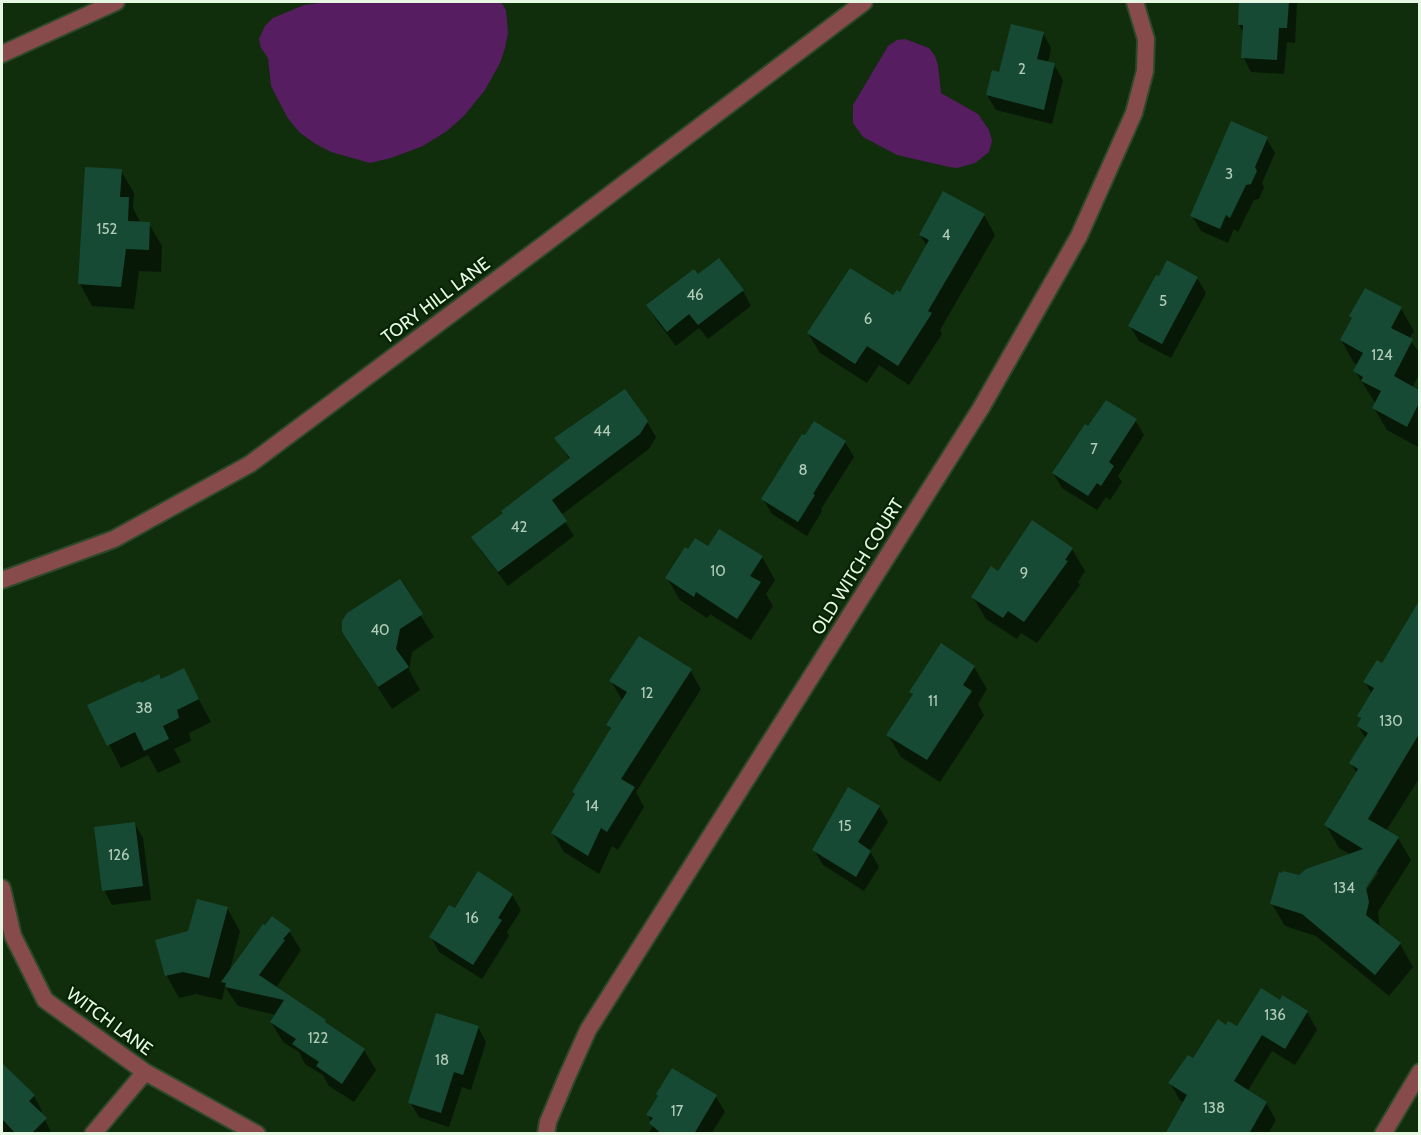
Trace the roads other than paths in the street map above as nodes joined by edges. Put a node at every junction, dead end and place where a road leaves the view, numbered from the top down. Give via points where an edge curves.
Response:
1 (116, 2) edge
2 (864, 2) edge
3 (1136, 2) edge
4 (2, 54) edge
5 (2, 580) edge
6 (2, 888) edge
7 (145, 1072) junction
8 (1419, 1072) edge
9 (93, 1134) edge
10 (257, 1134) edge
11 (546, 1134) edge
12 (1383, 1134) edge

1 - 4 street
2 - 5 street, TORY HILL LANE via 250,464 114,538
3 - 11 street, OLD WITCH COURT via 1146,39 1145,71 1134,112 1079,237 981,408 588,1030
6 - 7 street, WITCH LANE via 13,936 45,1000
7 - 9 street
7 - 10 street, WITCH LANE
8 - 12 street

